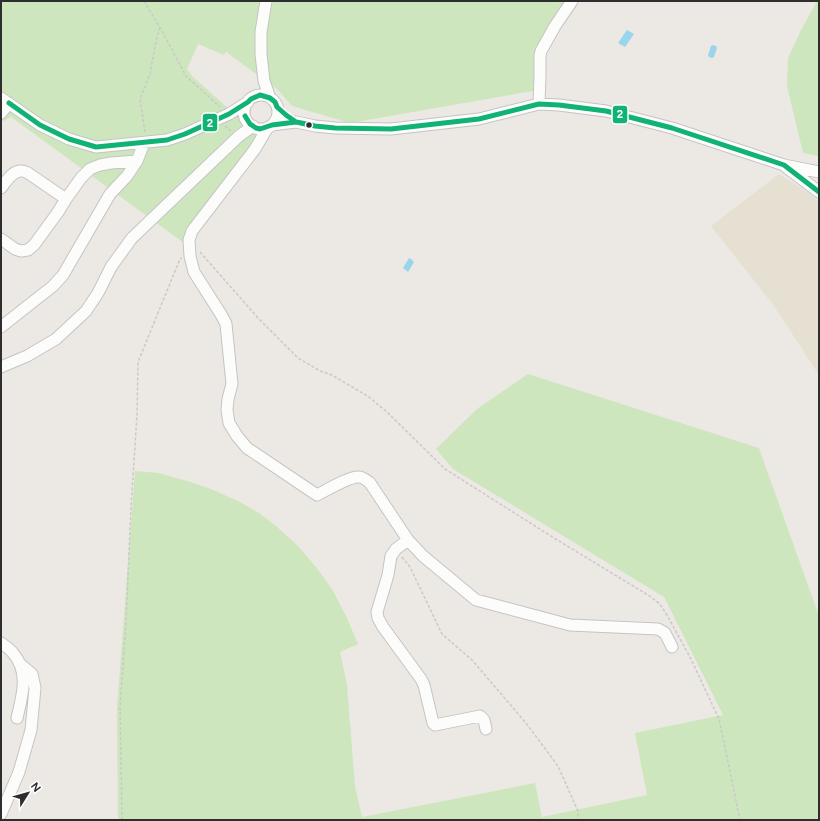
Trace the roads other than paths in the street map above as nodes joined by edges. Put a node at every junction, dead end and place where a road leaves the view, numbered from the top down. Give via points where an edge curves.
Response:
1 (266, 1) edge
2 (572, 1) edge
3 (5, 100) edge
4 (269, 100) junction
5 (248, 102) junction
6 (539, 104) junction
7 (1, 113) edge
8 (224, 116) junction
9 (296, 122) junction
10 (250, 123) junction
11 (270, 126) junction
12 (260, 142) junction
13 (145, 143) junction
14 (137, 161) junction
15 (784, 165) junction
16 (819, 172) edge
17 (1, 188) edge
18 (819, 192) edge
19 (66, 199) junction
20 (1, 239) edge
21 (1, 327) edge
22 (1, 367) edge
23 (408, 540) junction
24 (1, 643) edge
25 (672, 647) dead end
26 (20, 664) junction
27 (17, 718) dead end
28 (486, 729) dead end
29 (1, 814) edge

1 - 4 street via 261,32 261,54
2 - 6 street via 541,51
3 - 7 street
3 - 13 street via 40,125 69,139 96,147
4 - 5 street via 255,96
4 - 9 street
4 - 11 street via 278,112 278,117
5 - 8 street
5 - 10 street via 244,111
6 - 9 street via 479,119 391,129 335,128
6 - 15 street via 606,111 672,128
8 - 10 street
8 - 13 street via 185,134
9 - 11 street
10 - 11 street via 260,129
10 - 12 street via 259,134
10 - 22 street via 132,238 111,267 86,312 56,339
11 - 12 street
12 - 23 street via 192,231 190,240 195,254 194,272 226,324 232,384 226,410 229,423 247,448 317,495 358,476 365,479
13 - 14 street
14 - 19 street via 110,163 90,169
14 - 21 street via 110,194 63,275 53,286
15 - 16 street
15 - 18 street
17 - 19 street via 10,176 22,171
19 - 20 street via 28,250 15,250
23 - 25 street via 476,600 570,625 658,629 665,633
23 - 28 street via 391,556 377,612 378,618 424,685 433,723 480,716
24 - 26 street via 13,652
26 - 27 street via 23,692
26 - 29 street via 32,674 35,688 31,730 19,772

